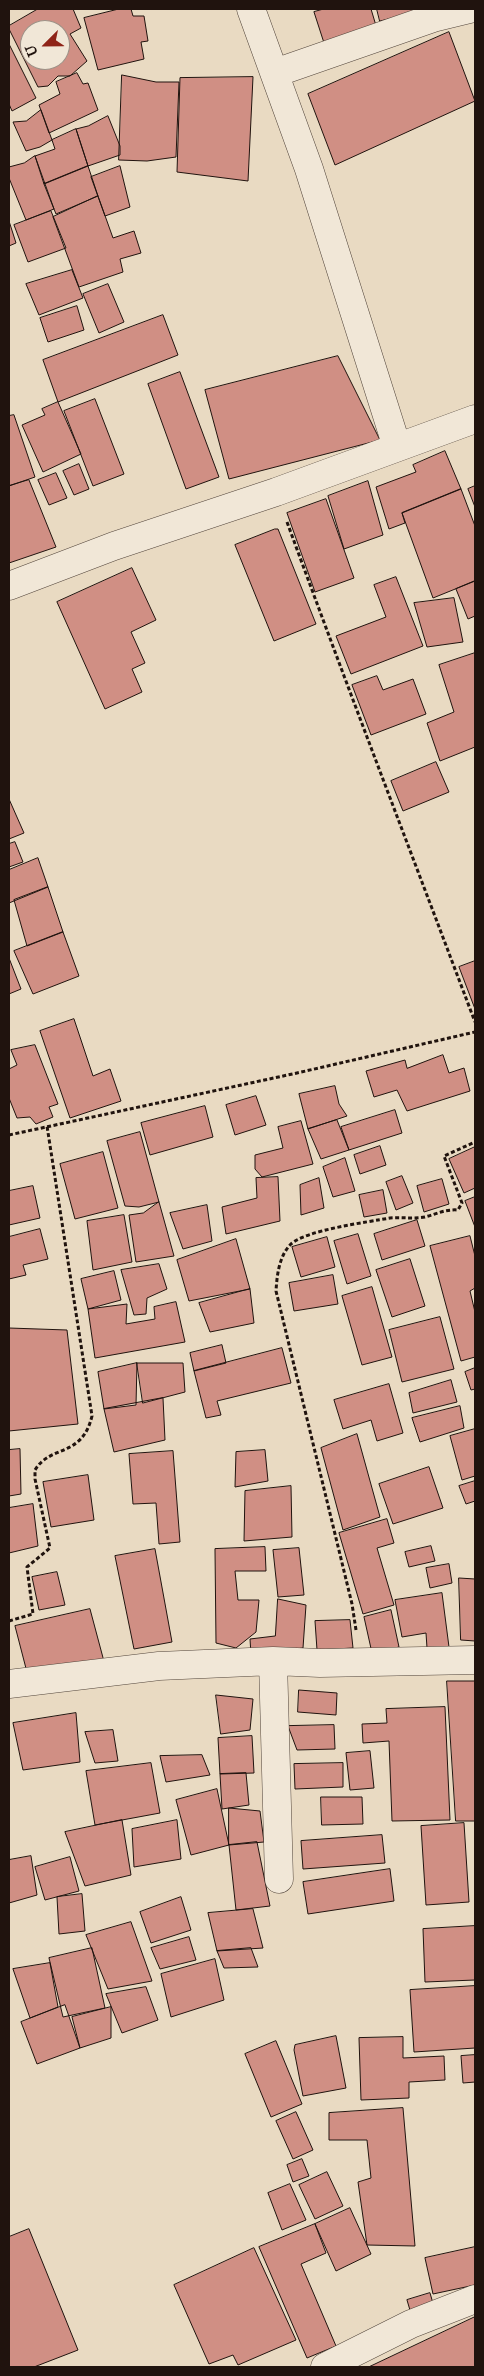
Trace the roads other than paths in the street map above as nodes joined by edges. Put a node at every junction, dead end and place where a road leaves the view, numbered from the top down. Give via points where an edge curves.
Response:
1 (251, 9) edge
2 (470, 9) edge
3 (275, 73) junction
4 (475, 419) edge
5 (397, 447) junction
6 (9, 586) edge
7 (475, 1660) edge
8 (273, 1661) junction
9 (9, 1684) edge
10 (279, 1879) dead end
11 (475, 2299) edge
12 (325, 2367) edge

1 - 3 street
2 - 3 street via 433,18
3 - 5 street via 309,169
4 - 5 street
5 - 6 street
7 - 8 street
8 - 9 street via 160,1666
8 - 10 street
11 - 12 street via 411,2324

